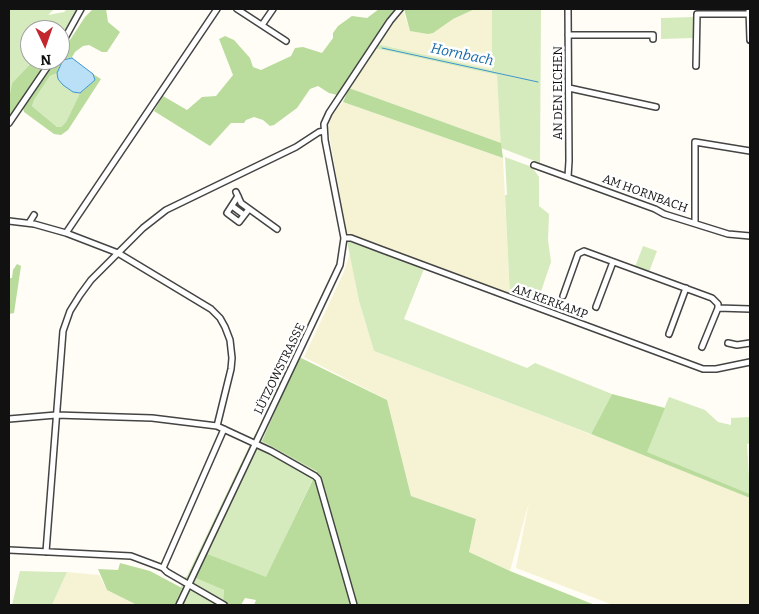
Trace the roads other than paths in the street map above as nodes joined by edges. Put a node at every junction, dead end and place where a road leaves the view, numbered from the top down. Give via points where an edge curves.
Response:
1 (81, 9) edge
2 (217, 9) edge
3 (237, 9) edge
4 (272, 9) edge
5 (400, 9) edge
6 (568, 9) edge
7 (749, 11) edge
8 (262, 25) junction
9 (70, 29) edge
10 (568, 36) junction
11 (653, 39) dead end
12 (750, 40) edge
13 (286, 41) dead end
14 (696, 66) dead end
15 (45, 70) edge
16 (569, 88) junction
17 (656, 107) dead end
18 (9, 123) edge
19 (324, 131) junction
20 (750, 151) edge
21 (534, 165) dead end
22 (568, 177) junction
23 (232, 206) junction
24 (249, 209) junction
25 (34, 215) dead end
26 (244, 215) junction
27 (9, 221) edge
28 (29, 223) junction
29 (695, 223) junction
30 (277, 229) dead end
31 (66, 233) junction
32 (750, 236) edge
33 (344, 238) junction
34 (118, 253) junction
35 (614, 262) junction
36 (686, 288) junction
37 (562, 296) dead end
38 (596, 307) dead end
39 (718, 308) junction
40 (750, 309) edge
41 (669, 334) dead end
42 (728, 343) dead end
43 (750, 343) edge
44 (702, 347) dead end
45 (750, 362) edge
46 (56, 415) junction
47 (9, 419) edge
48 (217, 426) junction
49 (224, 429) junction
50 (255, 443) junction
51 (9, 550) edge
52 (46, 552) junction
53 (163, 568) junction
54 (189, 584) junction
55 (179, 605) edge
56 (224, 605) edge
57 (354, 605) edge

1 - 9 street
2 - 31 street
3 - 8 street
4 - 8 street
5 - 19 street via 329,113
6 - 10 street, AN DEN EICHEN
7 - 12 street
7 - 14 street via 697,14
8 - 13 street
10 - 11 street via 653,35
10 - 16 street, AN DEN EICHEN
15 - 18 street
16 - 17 street
16 - 22 street, AN DEN EICHEN
19 - 33 street, LÜTZOWSTRASSE
19 - 34 street via 166,210
20 - 29 street via 694,142
21 - 22 street, AM HORNBACH
22 - 29 street, AM HORNBACH
23 - 24 street via 237,194
23 - 26 street
23 - 26 street via 227,213 233,218 240,222
24 - 26 street
24 - 30 street
25 - 28 street
27 - 28 street
28 - 31 street
29 - 32 street, AM HORNBACH via 728,234
31 - 34 street
33 - 45 street, AM KERKAMP via 703,369
33 - 50 street, LÜTZOWSTRASSE via 340,265
34 - 46 street via 91,280 70,311 63,331
34 - 48 street via 211,309 220,318 230,340 232,358
35 - 36 street
35 - 37 street via 580,251
35 - 38 street
36 - 39 street via 712,298
36 - 41 street
39 - 40 street
39 - 44 street
42 - 43 street
46 - 47 street
46 - 48 street via 152,418
46 - 52 street
48 - 49 street
49 - 50 street
49 - 53 street
50 - 54 street, LÜTZOWSTRASSE
50 - 57 street via 318,479
51 - 52 street
52 - 53 street via 131,556
53 - 54 street
54 - 55 street, LÜTZOWSTRASSE
54 - 56 street

